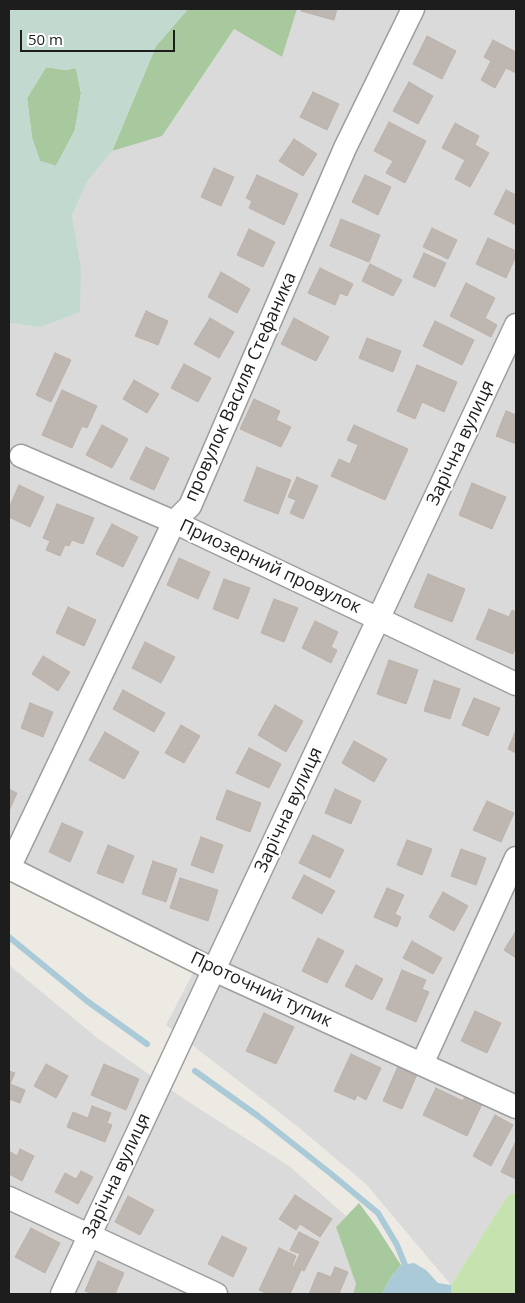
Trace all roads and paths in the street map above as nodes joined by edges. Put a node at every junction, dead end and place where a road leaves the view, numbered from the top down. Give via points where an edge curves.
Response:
1 (413, 9) edge
2 (516, 325) edge
3 (21, 456) dead end
4 (174, 522) junction
5 (380, 618) junction
6 (516, 684) edge
7 (516, 858) edge
8 (9, 868) edge
9 (214, 970) junction
10 (422, 1064) junction
11 (516, 1108) edge
12 (9, 1198) edge
13 (90, 1235) junction
14 (62, 1294) edge
15 (216, 1294) edge

1 - 4 street, провулок Василя Стефаника via 345,148 190,506
2 - 5 street, Зарічна вулиця
3 - 4 street, Приозерний провулок
4 - 5 street, Приозерний провулок
4 - 8 street, провулок Василя Стефаника
5 - 6 street, Приозерний провулок
5 - 9 street, Зарічна вулиця
7 - 10 street
8 - 9 street, Проточний тупик
9 - 10 street, Проточний тупик
9 - 13 street, Зарічна вулиця
10 - 11 street, Проточний тупик
12 - 13 street
13 - 14 street, Зарічна вулиця
13 - 15 street

